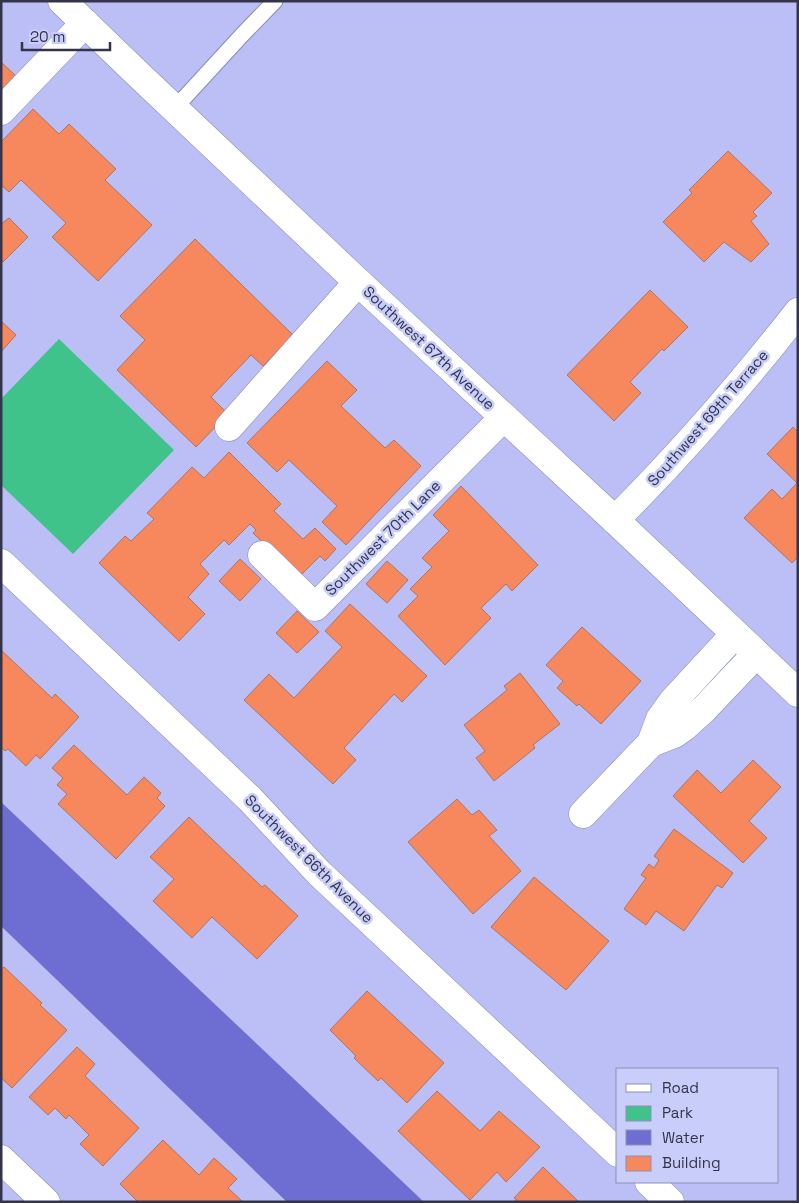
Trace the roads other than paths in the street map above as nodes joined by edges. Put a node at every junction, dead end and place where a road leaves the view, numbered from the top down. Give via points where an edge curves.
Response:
1 (62, 1) edge
2 (275, 1) edge
3 (84, 23) junction
4 (174, 109) junction
5 (1, 111) edge
6 (358, 282) junction
7 (798, 312) edge
8 (504, 417) junction
9 (229, 427) dead end
10 (615, 520) junction
11 (262, 555) dead end
12 (1, 564) edge
13 (735, 634) junction
14 (756, 654) junction
15 (798, 693) edge
16 (651, 743) junction
17 (583, 814) dead end
18 (616, 1150) edge
19 (1, 1158) edge
20 (650, 1183) edge
21 (46, 1202) edge
22 (670, 1202) edge

1 - 3 street, Southwest 67th Avenue
2 - 4 lane
3 - 4 street, Southwest 67th Avenue
3 - 5 street
4 - 6 street, Southwest 67th Avenue
6 - 8 street, Southwest 67th Avenue
6 - 9 street
7 - 10 street, Southwest 69th Terrace via 741,383 658,477
8 - 10 street, Southwest 67th Avenue
8 - 11 street, Southwest 70th Lane via 315,607
10 - 13 street, Southwest 67th Avenue
12 - 18 street, Southwest 66th Avenue via 250,800 319,872
13 - 14 street, Southwest 67th Avenue
13 - 16 street via 673,701 660,719
14 - 15 street, Southwest 67th Avenue
14 - 16 street via 684,728
16 - 17 street
19 - 21 street
20 - 22 street

